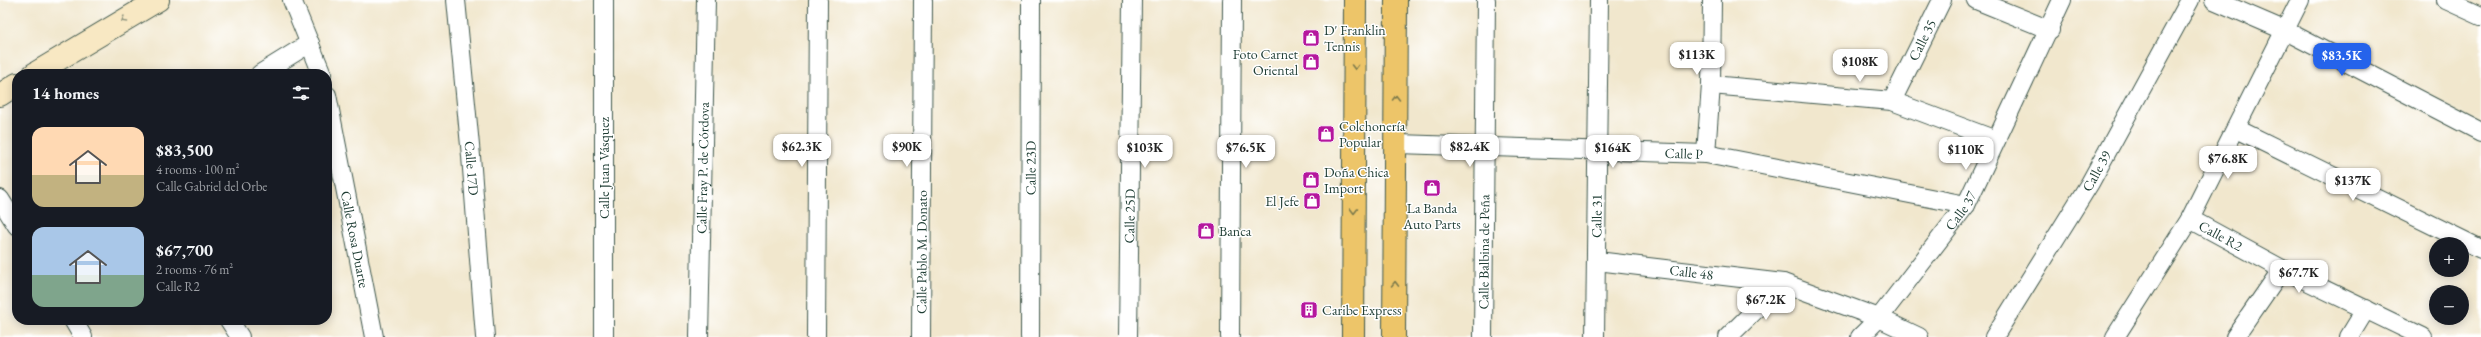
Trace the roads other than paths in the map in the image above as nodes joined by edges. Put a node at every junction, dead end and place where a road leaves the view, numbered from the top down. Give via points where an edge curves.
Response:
1 (158, 0) edge
2 (292, 0) edge
3 (456, 0) edge
4 (604, 0) edge
5 (706, 0) edge
6 (818, 0) edge
7 (923, 0) edge
8 (1031, 0) edge
9 (1132, 0) edge
10 (1232, 0) edge
11 (1355, 0) edge
12 (1396, 0) edge
13 (1486, 0) edge
14 (1599, 0) edge
15 (1712, 0) edge
16 (1942, 0) edge
17 (1976, 0) edge
18 (2062, 0) edge
19 (2190, 0) edge
20 (2214, 0) edge
21 (2300, 0) edge
22 (2446, 0) edge
23 (2481, 16) edge
24 (2050, 30) junction
25 (2286, 31) junction
26 (310, 43) junction
27 (42, 69) edge
28 (268, 69) edge
29 (320, 69) edge
30 (1712, 85) junction
31 (12, 87) edge
32 (0, 95) edge
33 (1892, 101) junction
34 (332, 121) edge
35 (2237, 129) junction
36 (2481, 132) edge
37 (1996, 140) junction
38 (1397, 144) junction
39 (1486, 148) junction
40 (1599, 150) junction
41 (1706, 154) junction
42 (0, 199) edge
43 (1966, 205) junction
44 (12, 217) edge
45 (2190, 219) junction
46 (2481, 249) edge
47 (1597, 261) junction
48 (2282, 269) junction
49 (1783, 283) junction
50 (2366, 309) junction
51 (1879, 318) junction
52 (76, 325) edge
53 (232, 325) edge
54 (83, 337) edge
55 (240, 337) edge
56 (374, 337) edge
57 (485, 337) edge
58 (604, 337) edge
59 (699, 337) edge
60 (816, 337) edge
61 (921, 337) edge
62 (1030, 337) edge
63 (1128, 337) edge
64 (1230, 337) edge
65 (1353, 337) edge
66 (1394, 337) edge
67 (1483, 337) edge
68 (1595, 337) edge
69 (1728, 337) edge
70 (1860, 337) edge
71 (1919, 337) edge
72 (1994, 337) edge
73 (2115, 337) edge
74 (2235, 337) edge
75 (2349, 337) edge
76 (2423, 337) edge

1 -> 27 main road
2 - 26 street
3 - 57 street, Calle 17D
4 - 58 street, Calle Juan Vásquez
5 - 59 street, Calle Fray P. de Córdova
6 - 60 street
7 - 61 street, Calle Pablo M. Donato
8 - 62 street, Calle 23D
9 - 63 street, Calle 25D
10 - 64 street
11 -> 65 main road
38 -> 12 main road
13 - 39 street, Calle Balbina de Peña
14 - 40 street, Calle 31
15 - 30 street
16 - 33 street, Calle 35
17 - 24 street
18 - 24 street, Calle 37
19 - 72 street, Calle 39 via 2090,183
20 - 25 street
21 - 25 street
22 - 23 street
24 - 37 street, Calle 37
25 - 35 street
25 - 36 street
26 - 28 street
26 - 29 street
30 - 33 street
30 - 41 street
31 - 32 main road
33 - 37 street
34 - 56 street, Calle Rosa Duarte
35 - 45 street
35 - 46 street
37 - 43 street, Calle 37
38 - 39 street, Calle P
66 -> 38 main road
39 - 40 street, Calle P
39 - 67 street, Calle Balbina de Peña
40 - 41 street, Calle P
40 - 47 street, Calle 31
41 - 43 street, Calle P
42 - 44 street
43 - 51 street, Calle 37
45 - 48 street, Calle R2
45 - 73 street
47 - 49 street, Calle 48
47 - 68 street, Calle 31
48 - 50 street, Calle R2
48 - 74 street
49 - 51 street, Calle 48
49 - 69 street
50 - 75 street
50 - 76 street, Calle R2
51 - 70 street, Calle 37
51 - 71 street, Calle 48
52 - 54 street
53 - 55 street

